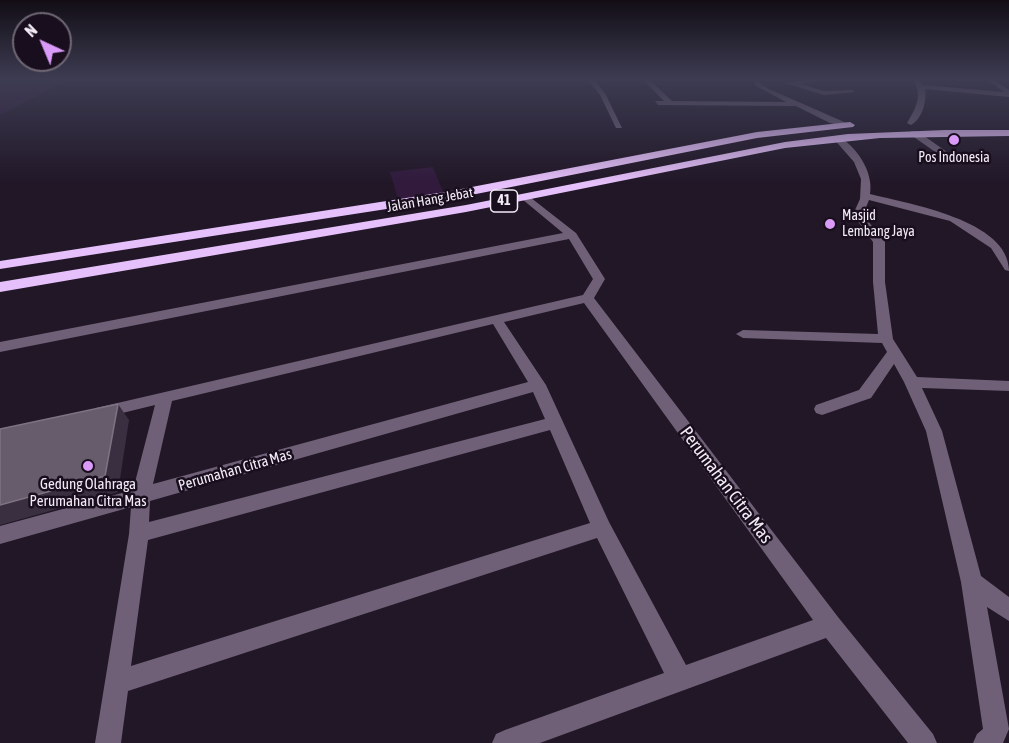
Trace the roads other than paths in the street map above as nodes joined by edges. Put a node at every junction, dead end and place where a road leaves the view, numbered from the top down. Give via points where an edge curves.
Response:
1 (613, 115) edge
2 (820, 115) edge
3 (918, 115) edge
4 (1009, 123) edge
5 (619, 126) dead end
6 (913, 128) junction
7 (842, 132) junction
8 (1009, 133) edge
9 (735, 140) junction
10 (754, 150) junction
11 (941, 162) dead end
12 (867, 196) junction
13 (526, 197) junction
14 (572, 235) junction
15 (0, 265) edge
16 (1009, 267) edge
17 (0, 288) edge
18 (587, 298) junction
19 (496, 319) junction
20 (743, 334) dead end
21 (890, 346) junction
22 (0, 347) edge
23 (912, 382) junction
24 (538, 385) junction
25 (1009, 386) edge
26 (165, 398) junction
27 (822, 409) dead end
28 (89, 415) edge
29 (553, 423) junction
30 (141, 496) junction
31 (602, 528) junction
32 (139, 534) junction
33 (0, 535) edge
34 (972, 582) junction
35 (1009, 610) edge
36 (830, 624) junction
37 (680, 679) junction
38 (116, 683) junction
39 (535, 738) edge
40 (108, 743) edge
41 (504, 743) edge
42 (924, 743) edge
43 (986, 743) edge

1 - 5 street
2 - 7 street via 833,121
3 - 6 street
4 - 6 highway
6 - 7 highway, Jalan Hang Jebat / 41
6 - 8 highway, Jalan Hang Jebat / 41
6 - 11 street via 948,159
7 - 9 highway via 785,131
7 - 10 highway, Jalan Hang Jebat / 41
7 - 12 street via 864,175
9 - 10 highway
9 - 15 highway via 451,195
10 - 13 highway, Jalan Hang Jebat / 41
12 - 16 street via 954,219 993,244
12 - 21 street via 860,210 862,220 878,239 879,282
13 - 14 street
13 - 17 highway, Jalan Hang Jebat / 41
14 - 18 street via 599,279
14 - 22 street
18 - 19 street
18 - 36 street, Perumahan Citra Mas
19 - 24 street
19 - 26 street
20 - 21 street
21 - 23 street
21 - 27 street via 865,394
23 - 25 street
23 - 34 street via 933,431
24 - 29 street
24 - 30 street, Perumahan Citra Mas
26 - 28 street
26 - 30 street
29 - 31 street
29 - 32 street
30 - 32 street
30 - 33 street, Perumahan Citra Mas
31 - 37 street
31 - 38 street
32 - 38 street
34 - 35 street
34 - 43 street via 996,729
36 - 37 street
36 - 42 street, Perumahan Citra Mas
37 - 39 street
38 - 40 street
39 - 41 street

